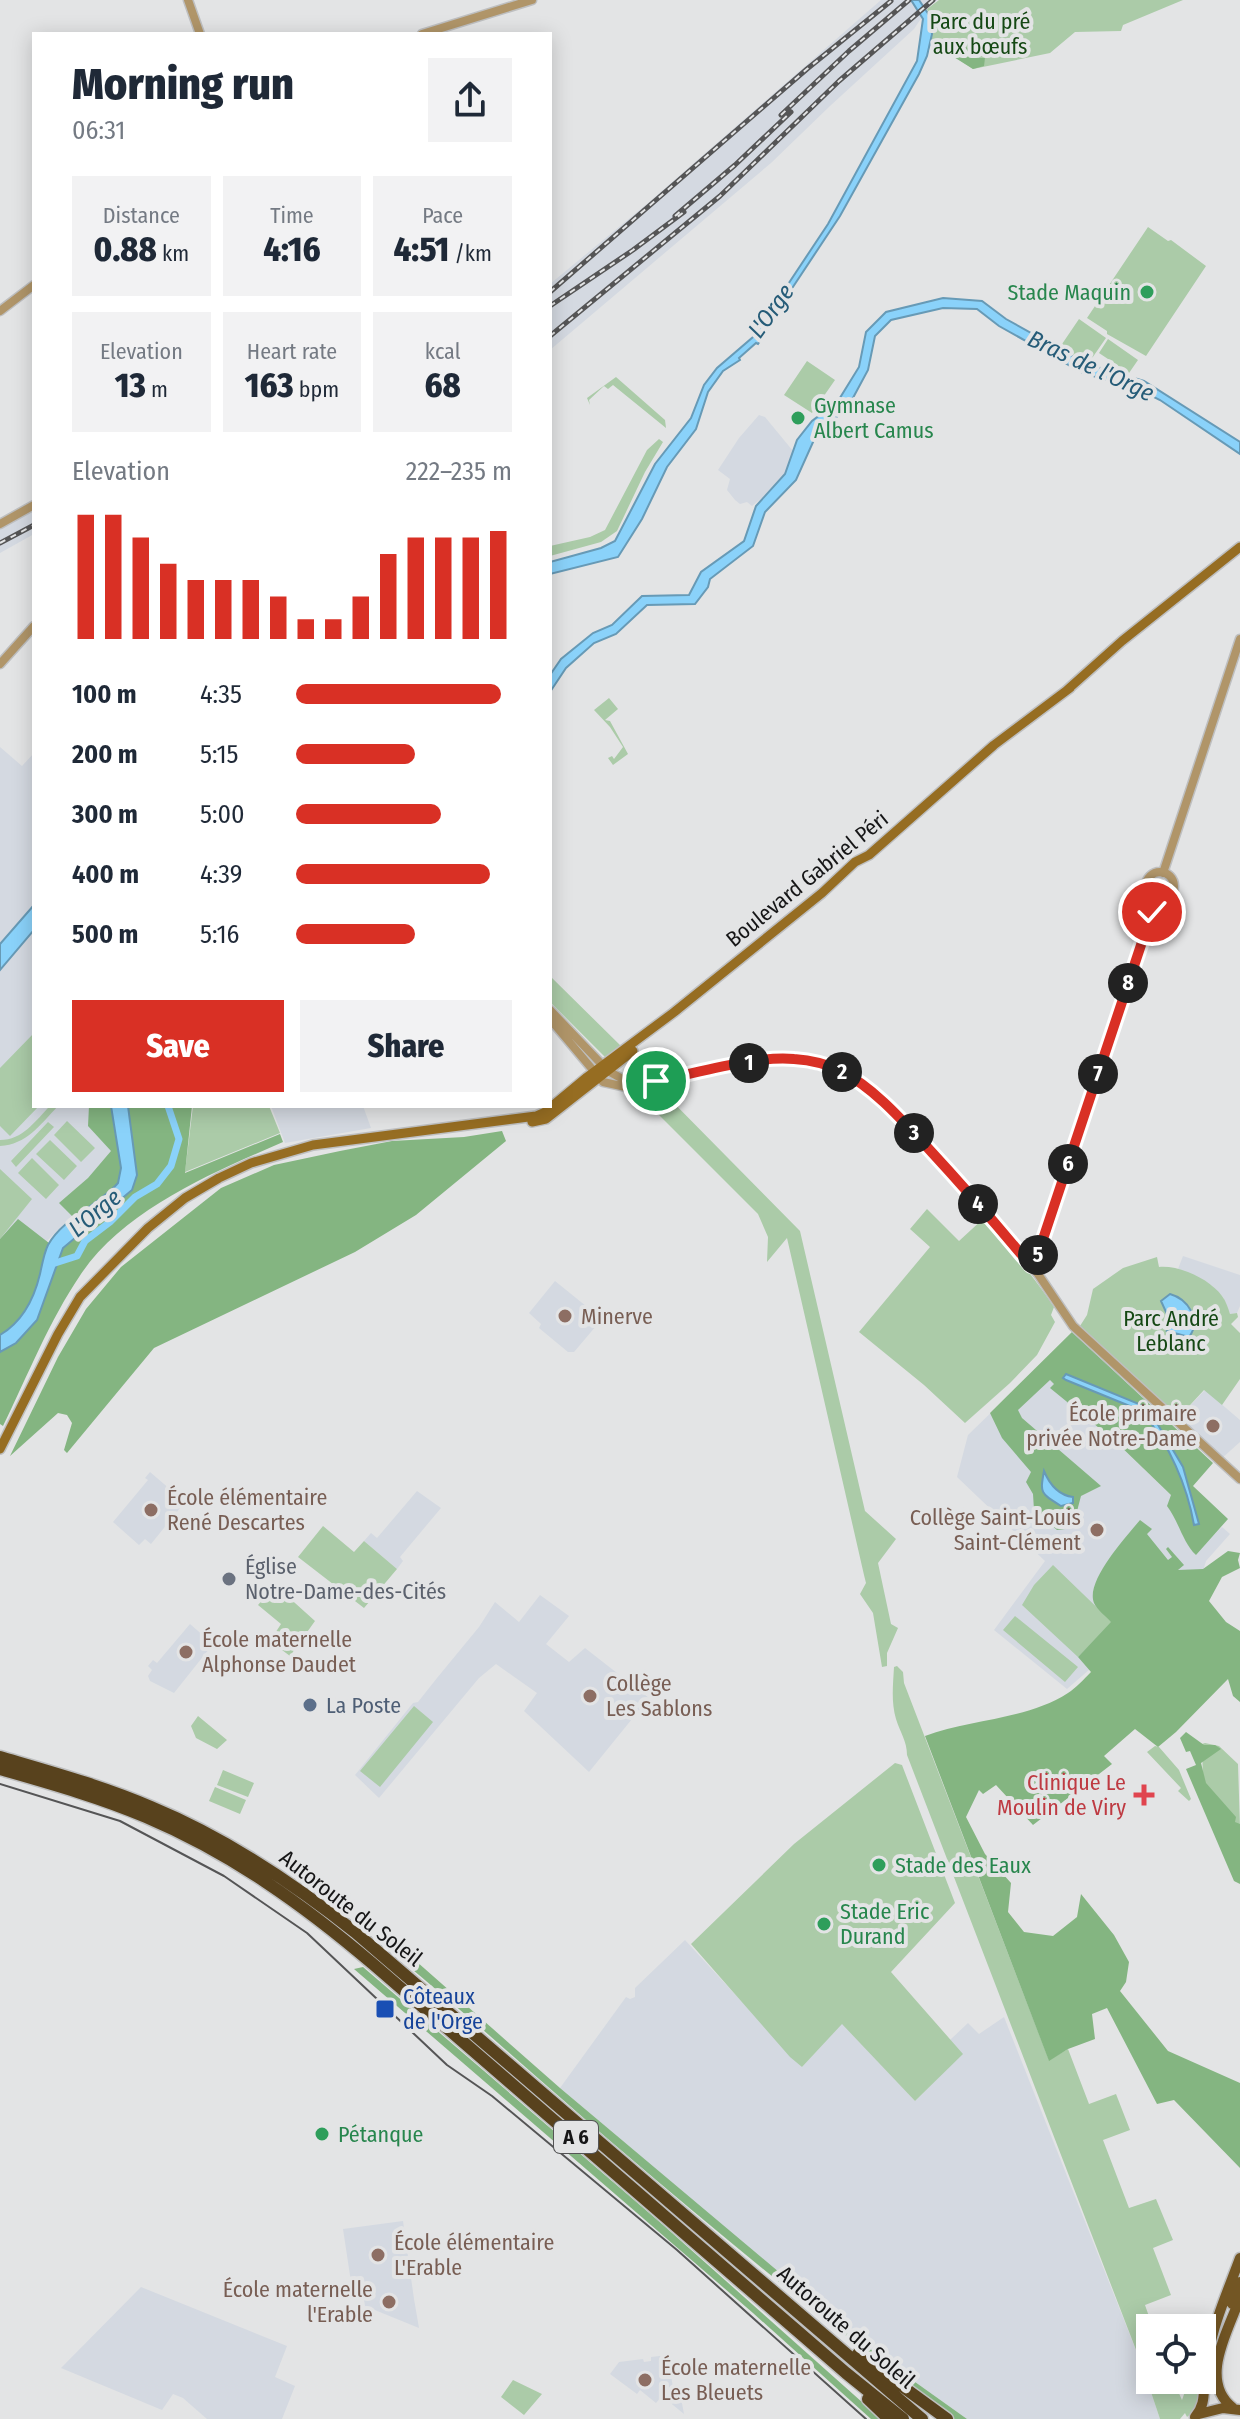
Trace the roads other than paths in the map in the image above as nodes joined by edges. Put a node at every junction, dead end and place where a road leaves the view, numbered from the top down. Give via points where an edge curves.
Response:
1 (188, 0) edge
2 (532, 0) edge
3 (199, 32) edge
4 (428, 32) edge
5 (32, 287) edge
6 (0, 311) edge
7 (32, 506) edge
8 (0, 524) edge
9 (1240, 547) edge
10 (32, 628) edge
11 (1240, 639) edge
12 (0, 664) edge
13 (1163, 873) junction
14 (1157, 900) junction
15 (552, 1012) edge
16 (552, 1021) edge
17 (601, 1071) junction
18 (650, 1082) junction
19 (552, 1107) edge
20 (550, 1108) edge
21 (1031, 1266) junction
22 (0, 1449) edge
23 (1240, 1479) edge
24 (0, 1757) edge
25 (0, 1769) edge
26 (1240, 2258) edge
27 (735, 2259) junction
28 (1240, 2272) edge
29 (1240, 2282) edge
30 (1240, 2298) edge
31 (1216, 2331) edge
32 (1216, 2334) edge
33 (872, 2364) junction
34 (1217, 2364) junction
35 (846, 2373) junction
36 (1204, 2394) edge
37 (1237, 2409) edge
38 (1193, 2418) edge
39 (889, 2419) edge
40 (903, 2419) edge
41 (922, 2419) edge
42 (937, 2419) edge
43 (947, 2419) edge

1 - 3 street
2 - 4 street
5 - 6 street
7 - 8 street
9 - 17 main road, Boulevard Gabriel Péri
10 - 12 street
11 - 13 street
13 - 14 street via 1173,888 1167,898
13 - 14 street via 1146,883 1149,895
14 - 21 street
15 - 17 street
16 - 17 street
17 - 18 street via 630,1083
17 - 18 street via 607,1084 630,1088
17 - 19 main road, Boulevard Gabriel Péri
18 - 21 street via 786,1058 838,1070 875,1095 918,1137
20 - 22 main road, Boulevard Gabriel Péri via 520,1122 313,1145 251,1163 185,1198 80,1297
21 - 23 street via 1073,1326
24 - 27 highway, Autoroute du Soleil / A 6 via 151,1807 227,1844 300,1890
25 - 35 highway, Autoroute du Soleil / A 6 via 149,1818 220,1853 292,1899
26 - 31 main road
27 - 33 highway
27 - 41 highway, Autoroute du Soleil / A 6
28 - 32 main road
29 - 34 main road
30 - 34 main road
33 - 42 highway
33 - 43 highway
34 - 37 main road via 1219,2392
35 - 39 highway
35 - 40 highway, Autoroute du Soleil / A 6
36 - 38 main road via 1203,2407
37 - 38 main road via 1214,2409

